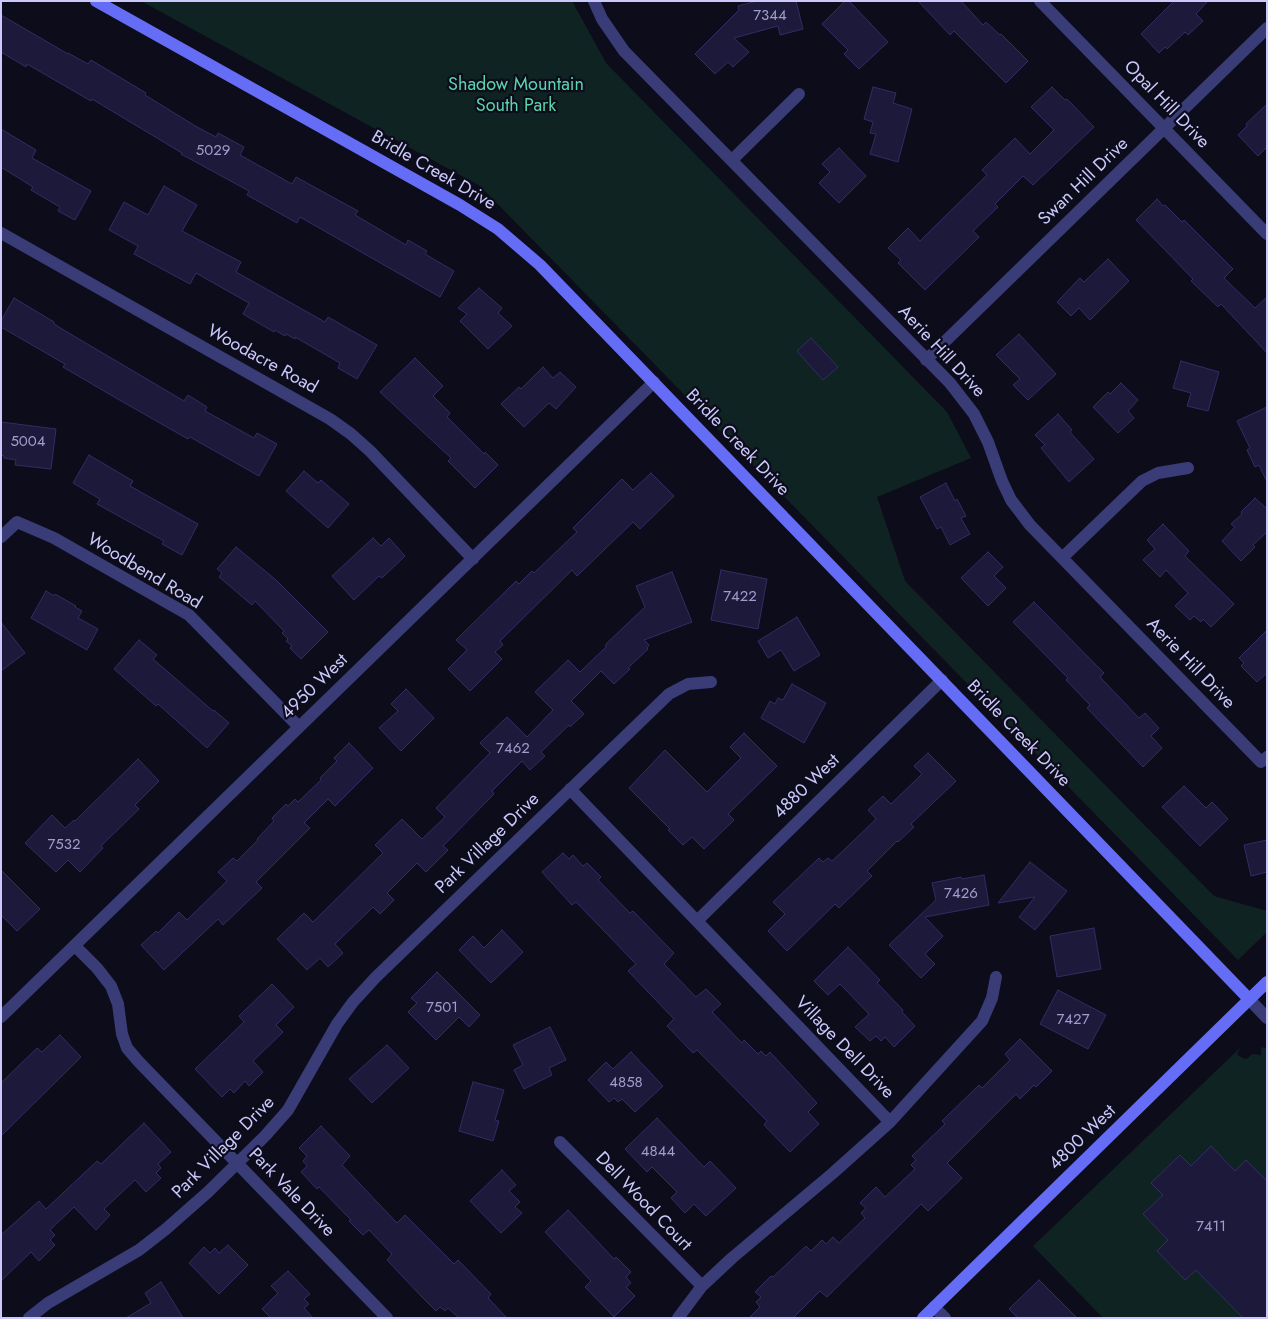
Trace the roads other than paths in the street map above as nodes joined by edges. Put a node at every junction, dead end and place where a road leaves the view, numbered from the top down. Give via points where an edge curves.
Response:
1 (96, 1) edge
2 (594, 1) edge
3 (1040, 1) edge
4 (1267, 28) edge
5 (798, 94) dead end
6 (1164, 128) junction
7 (732, 160) junction
8 (1, 233) edge
9 (1267, 234) edge
10 (926, 360) junction
11 (654, 382) junction
12 (1188, 468) dead end
13 (1, 537) edge
14 (1062, 558) junction
15 (473, 559) junction
16 (942, 680) junction
17 (711, 682) dead end
18 (299, 726) junction
19 (1264, 759) edge
20 (570, 789) junction
21 (698, 920) junction
22 (75, 946) junction
23 (996, 977) dead end
24 (1267, 982) edge
25 (1249, 999) junction
26 (3, 1013) edge
27 (1267, 1018) edge
28 (890, 1122) junction
29 (560, 1142) dead end
30 (238, 1163) junction
31 (702, 1286) junction
32 (934, 1307) junction
33 (29, 1318) edge
34 (387, 1318) edge
35 (678, 1318) edge
36 (923, 1318) edge
37 (945, 1318) edge

1 - 11 street, Bridle Creek Drive via 498,229 540,265
2 - 7 street, Aerie Hill Drive via 624,51
3 - 6 street, Opal Hill Drive
4 - 6 street, Swan Hill Drive
5 - 7 street
6 - 9 street, Opal Hill Drive
6 - 10 street, Swan Hill Drive
7 - 10 street, Aerie Hill Drive
8 - 15 street, Woodacre Road via 330,419 370,451
10 - 14 street, Aerie Hill Drive via 950,383 974,414 1011,500
11 - 15 street, 4950 West
11 - 16 street, Bridle Creek Drive
12 - 14 street via 1158,473 1142,481
13 - 18 street, Woodbend Road via 16,522 54,538 189,615
14 - 19 street, Aerie Hill Drive
15 - 18 street, 4950 West
16 - 21 street, 4880 West
16 - 25 street, Bridle Creek Drive
17 - 20 street, Park Village Drive via 688,684 669,694
18 - 22 street, 4950 West
20 - 21 street, Village Dell Drive
20 - 30 street, Park Village Drive via 353,1002 288,1110
21 - 28 street, Village Dell Drive
22 - 26 street, 4950 West
22 - 30 street, Park Vale Drive via 111,986 127,1048
23 - 28 street via 992,998 982,1021
24 - 25 street, 4800 West
25 - 27 street, Bridle Creek Drive
25 - 32 street, 4800 West
28 - 31 street, Village Dell Drive
29 - 31 street, Dell Wood Court
30 - 33 street, Park Village Drive via 139,1250 48,1303
30 - 34 street, Park Vale Drive
31 - 35 street, Village Dell Drive
32 - 36 street, 4800 West
32 - 37 street

